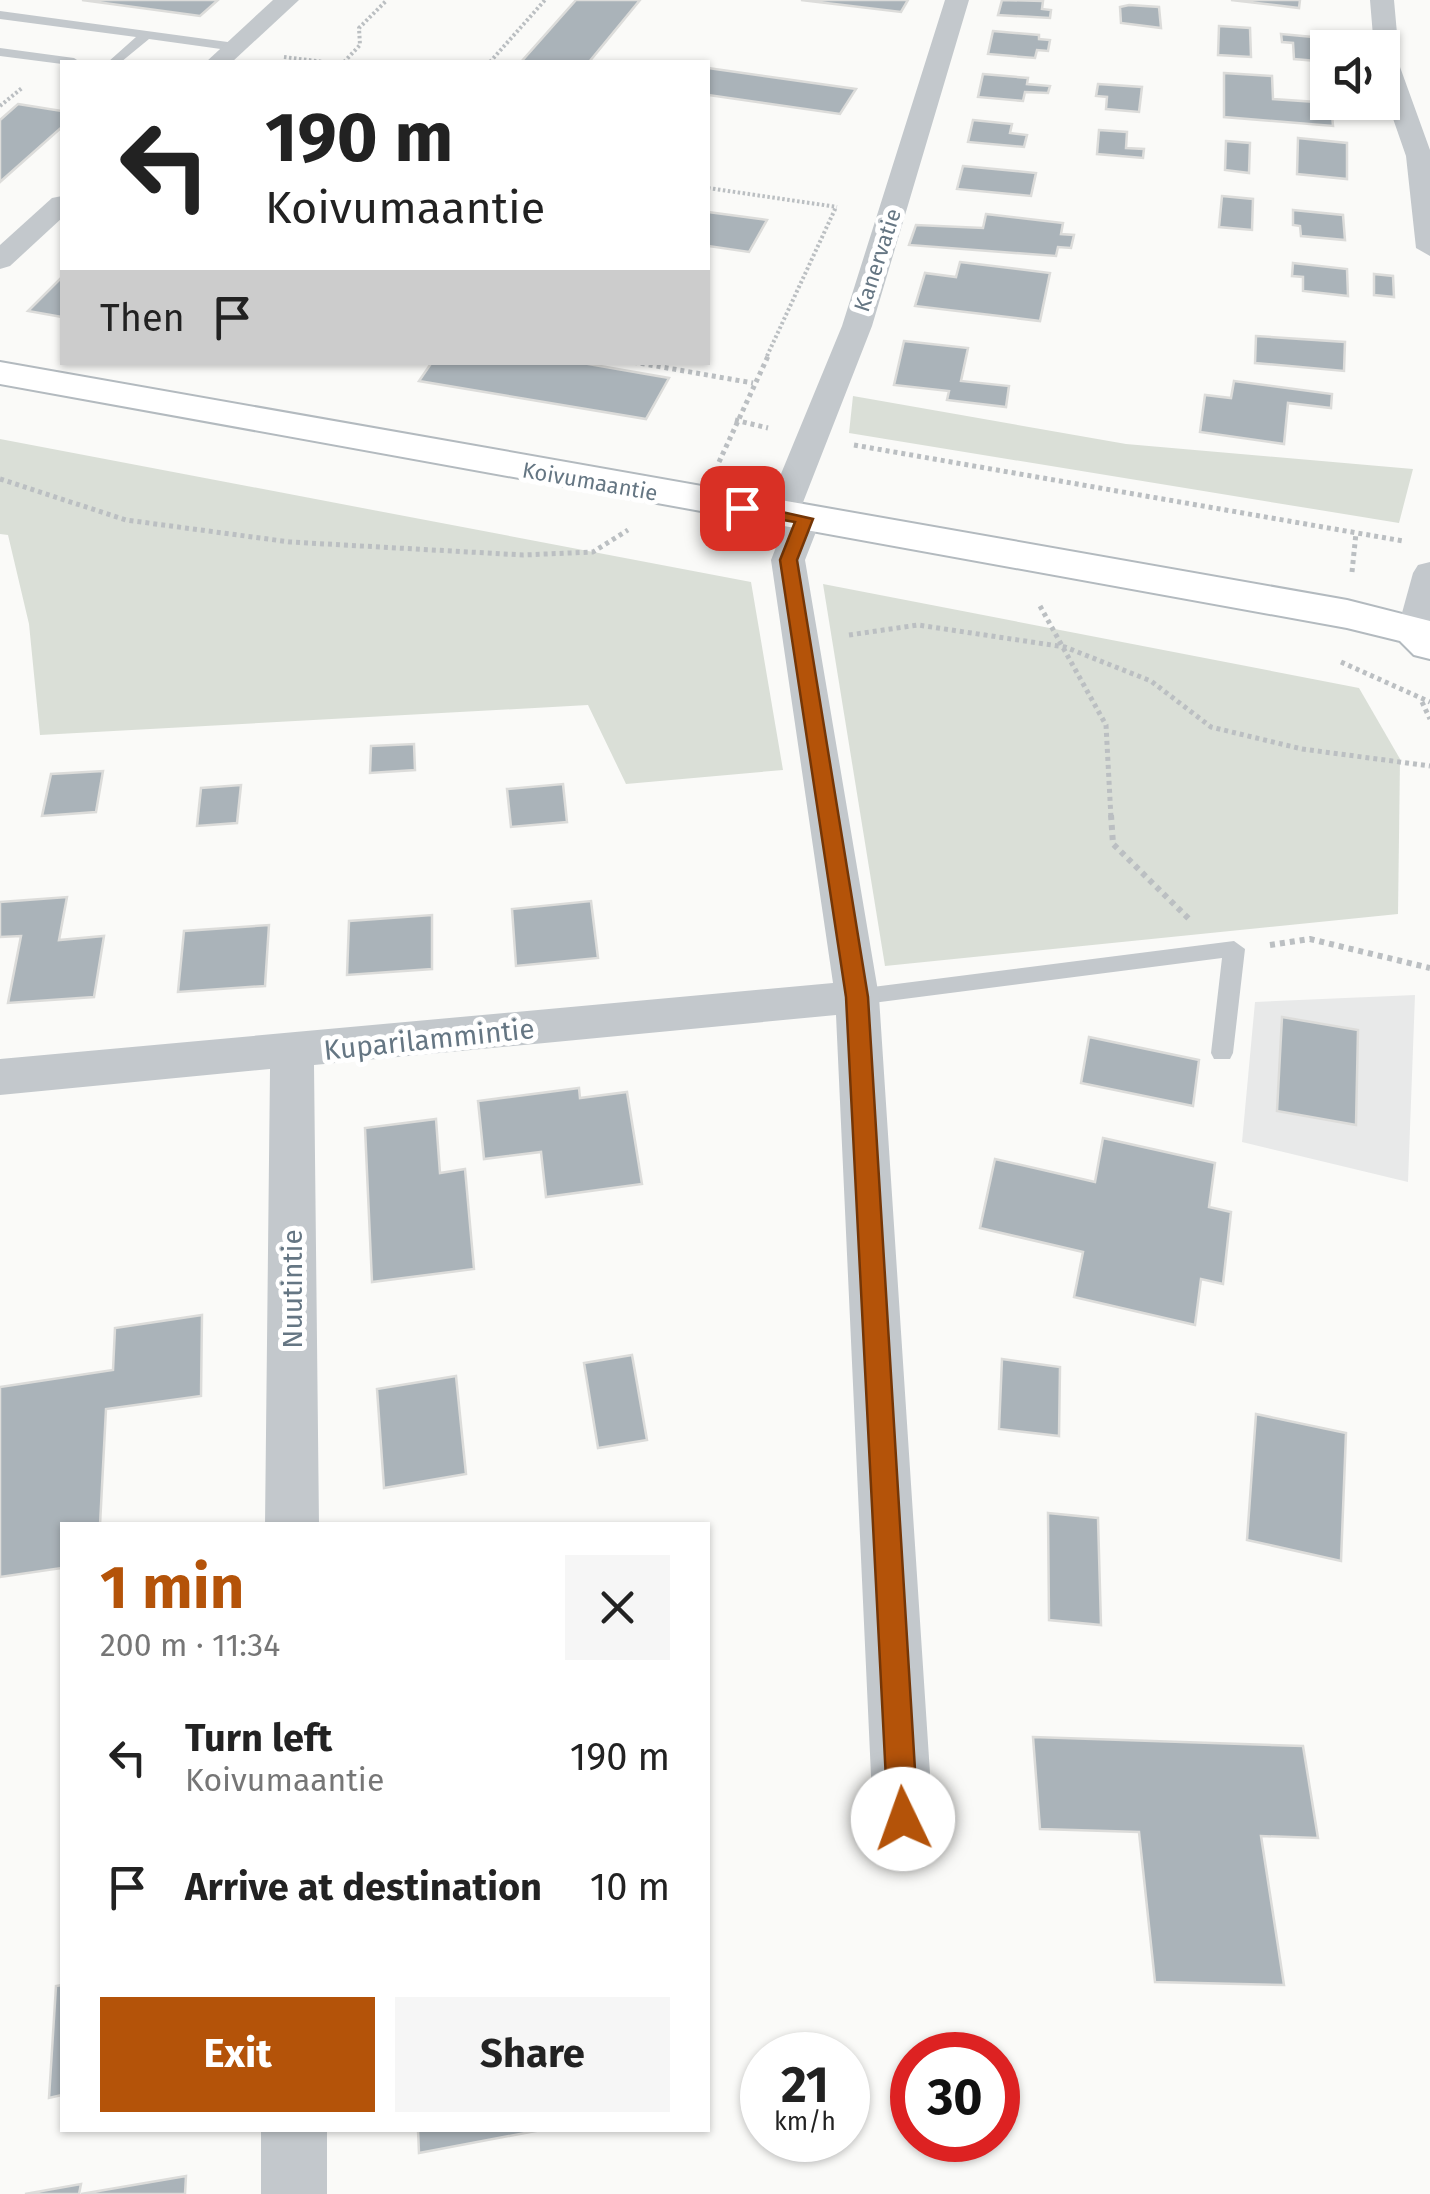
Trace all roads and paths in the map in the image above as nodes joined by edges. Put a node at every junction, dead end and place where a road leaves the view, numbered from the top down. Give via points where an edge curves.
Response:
1 (287, 0) edge
2 (387, 0) edge
3 (545, 0) edge
4 (957, 0) edge
5 (1382, 0) edge
6 (0, 15) edge
7 (146, 35) junction
8 (0, 52) edge
9 (227, 55) edge
10 (278, 56) dead end
11 (60, 60) edge
12 (116, 60) edge
13 (309, 60) edge
14 (346, 60) edge
15 (492, 60) edge
16 (24, 87) dead end
17 (0, 106) edge
18 (710, 188) edge
19 (60, 206) edge
20 (836, 206) junction
21 (892, 215) junction
22 (1430, 248) edge
23 (0, 260) edge
24 (650, 365) edge
25 (0, 373) edge
26 (753, 383) junction
27 (735, 420) junction
28 (817, 439) junction
29 (0, 479) edge
30 (702, 502) junction
31 (793, 517) junction
32 (628, 530) dead end
33 (1412, 542) dead end
34 (1430, 574) edge
35 (1040, 606) dead end
36 (1422, 638) edge
37 (801, 642) junction
38 (1064, 647) junction
39 (1422, 701) dead end
40 (1430, 719) edge
41 (1430, 766) edge
42 (1224, 950) junction
43 (1430, 968) edge
44 (857, 997) junction
45 (292, 1052) junction
46 (1222, 1053) dead end
47 (0, 1077) edge
48 (292, 1522) edge
49 (903, 1819) dead end
50 (294, 2132) edge
51 (294, 2194) edge

1 - 9 street
2 - 14 path via 359,28 360,45
3 - 15 path
4 - 21 street, Kanervatie
5 - 22 street via 1388,68 1419,156
6 - 7 lane
7 - 9 lane
7 - 12 lane
8 - 11 lane
10 - 13 path
16 - 17 path
18 - 20 path
19 - 23 street
20 - 21 path
20 - 26 path
21 - 28 street, Kanervatie
24 - 26 path
25 - 30 street, Koivumaantie
26 - 27 path
27 - 28 path
27 - 30 path
28 - 31 street, Kanervatie
28 - 33 path
29 - 32 path via 126,520 290,542 523,556 593,552
30 - 31 street, Koivumaantie
31 - 36 street, Koivumaantie via 1347,614
31 - 37 street, Kanervatie via 788,560
34 - 36 street
35 - 38 path
37 - 38 path via 918,625
37 - 44 street, Kanervatie
38 - 41 path via 1151,681 1211,726 1302,750
38 - 42 path via 1106,725 1113,844
39 - 40 path
42 - 43 path via 1310,939
42 - 44 lane
42 - 46 lane
44 - 45 street, Kuparilammintie
44 - 49 street, Kanervatie
45 - 47 street, Kuparilammintie
45 - 48 street, Nuutintie
50 - 51 street

